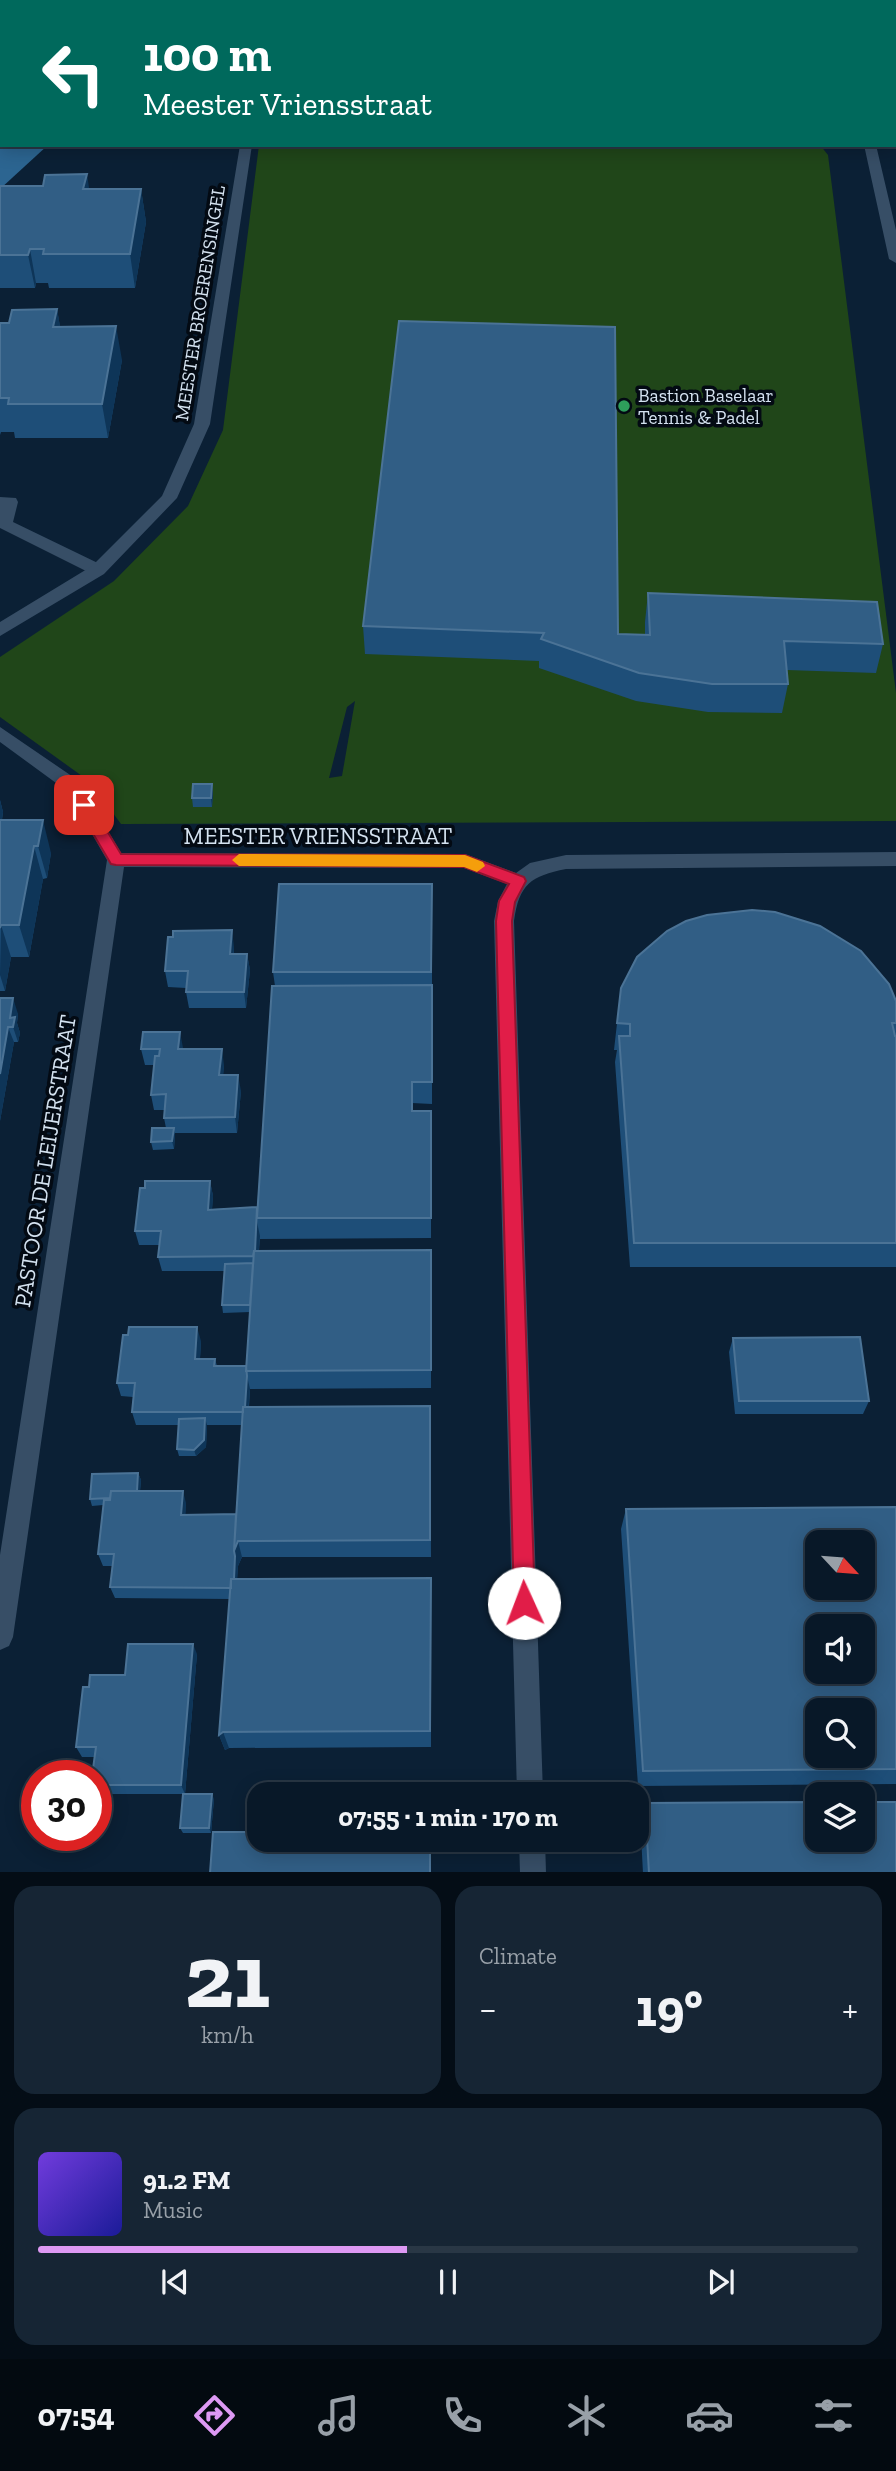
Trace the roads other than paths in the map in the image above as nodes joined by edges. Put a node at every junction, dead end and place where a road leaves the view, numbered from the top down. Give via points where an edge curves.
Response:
1 (246, 147) edge
2 (870, 147) edge
3 (896, 259) edge
4 (0, 502) edge
5 (98, 570) junction
6 (0, 630) edge
7 (0, 733) edge
8 (896, 859) edge
9 (116, 860) junction
10 (518, 881) junction
11 (0, 1637) edge
12 (530, 1782) edge
13 (532, 1852) edge
14 (533, 1872) edge

1 - 5 street, MEESTER BROERENSINGEL via 202,424 169,498
2 - 3 street
4 - 5 street via 10,502 5,524
5 - 6 street, MEESTER BROERENSINGEL
7 - 9 street via 73,786
8 - 10 street via 566,862 537,868
9 - 10 street, MEESTER VRIENSSTRAAT via 465,861
9 - 11 street, PASTOOR DE LEIJERSTRAAT
10 - 12 street via 507,901 504,921
13 - 14 street

